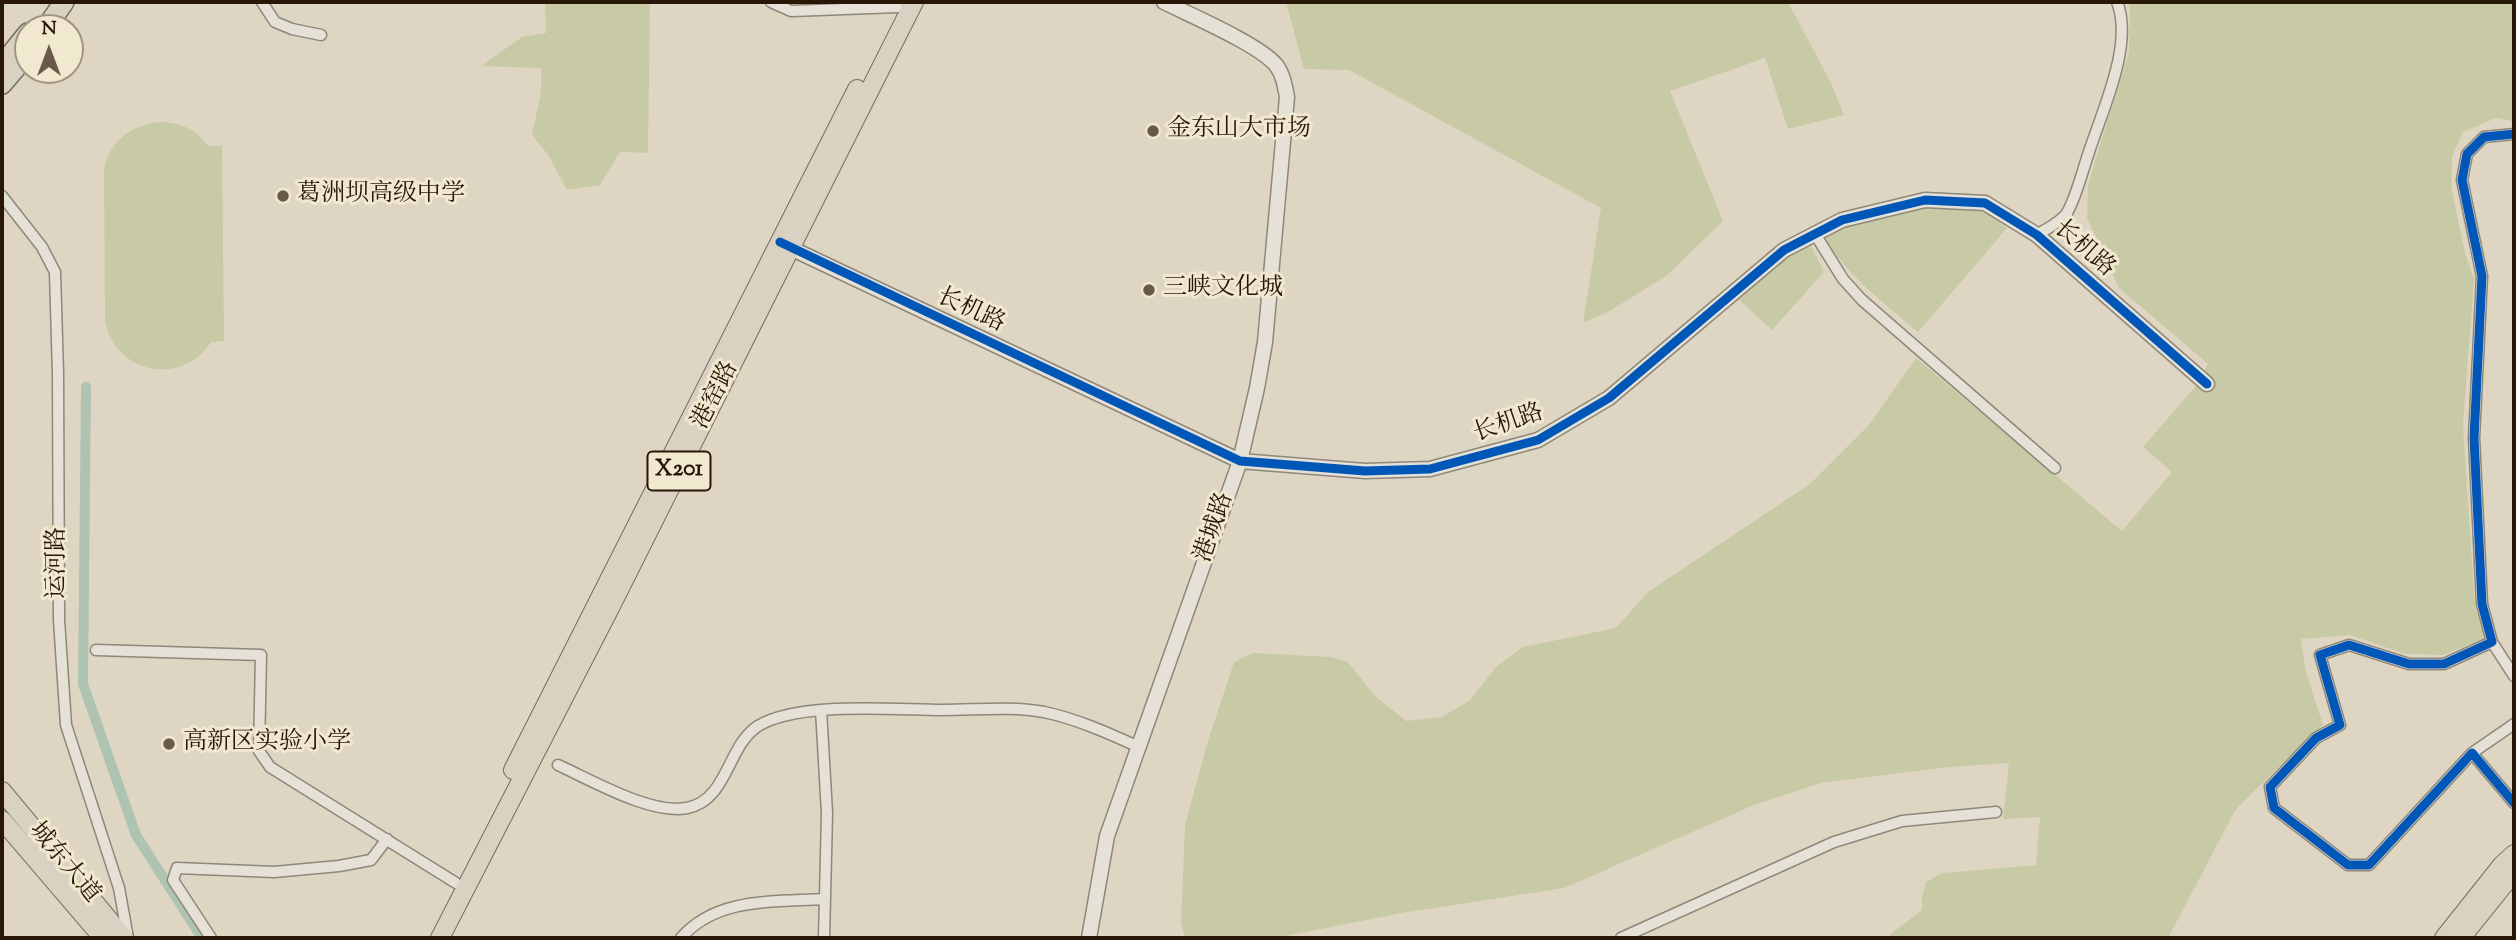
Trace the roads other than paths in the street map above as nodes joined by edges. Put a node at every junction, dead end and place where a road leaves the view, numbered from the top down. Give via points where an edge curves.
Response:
1 (771, 2) edge
2 (1164, 2) edge
3 (2117, 2) edge
4 (264, 4) edge
5 (905, 4) edge
6 (321, 35) dead end
7 (14, 50) edge
8 (2, 65) edge
9 (14, 70) edge
10 (2, 84) edge
11 (2514, 134) edge
12 (2, 196) edge
13 (1815, 234) junction
14 (2037, 235) junction
15 (785, 245) junction
16 (2207, 384) dead end
17 (1240, 461) junction
18 (2055, 468) dead end
19 (2492, 642) junction
20 (96, 650) dead end
21 (2514, 676) edge
22 (821, 710) junction
23 (2514, 724) edge
24 (1139, 747) junction
25 (2472, 753) junction
26 (558, 765) dead end
27 (2, 790) edge
28 (2514, 803) edge
29 (1996, 812) dead end
30 (2, 820) edge
31 (387, 839) junction
32 (2514, 854) edge
33 (2514, 872) edge
34 (456, 883) junction
35 (824, 899) junction
36 (103, 938) edge
37 (126, 938) edge
38 (211, 938) edge
39 (428, 938) edge
40 (440, 938) edge
41 (681, 938) edge
42 (824, 938) edge
43 (1089, 938) edge
44 (1621, 938) edge
45 (2444, 938) edge
46 (2461, 938) edge

1 - 5 street via 791,11
2 - 17 street, 港城路 via 1254,48 1276,65 1285,82 1265,342
3 - 14 street via 2122,33 2117,65 2077,188 2066,215
4 - 6 street via 275,22
5 - 15 main road, 港窑路 / X201
7 - 8 highway
9 - 10 highway
11 - 19 street via 2484,137 2467,154 2462,180 2482,276 2474,438 2482,604
12 - 37 street, 运河路 via 42,247 55,272 59,620 66,725 119,888
13 - 14 street, 长机路 via 1842,220 1925,200 1985,203
13 - 17 street, 长机路 via 1784,250 1609,398 1538,440 1430,469 1366,471
13 - 18 street via 1862,300
14 - 16 street, 长机路
15 - 17 street, 长机路
15 - 34 main road, 港窑路 / X201
15 - 40 main road, 港窑路 / X201 via 610,608
17 - 24 street, 港城路
19 - 21 street
19 - 25 street via 2444,664 2409,664 2348,645 2320,655 2340,725 2316,738 2270,787 2274,808 2348,865 2369,865
20 - 31 street via 261,656 259,751 270,767
22 - 24 street via 1043,712
22 - 26 street via 757,727 706,801 688,808 648,805
22 - 35 street via 827,813
23 - 25 street
24 - 43 street, 港城路 via 1107,836
25 - 28 street
27 - 37 main road, 城东大道
29 - 44 street via 1902,821 1834,842
30 - 36 main road, 城东大道
31 - 34 street
31 - 38 street via 372,859 339,866 274,872 177,868 173,880
32 - 45 main road
33 - 46 main road
34 - 39 main road, 港窑路 / X201
35 - 41 street via 747,903 692,925
35 - 42 street

